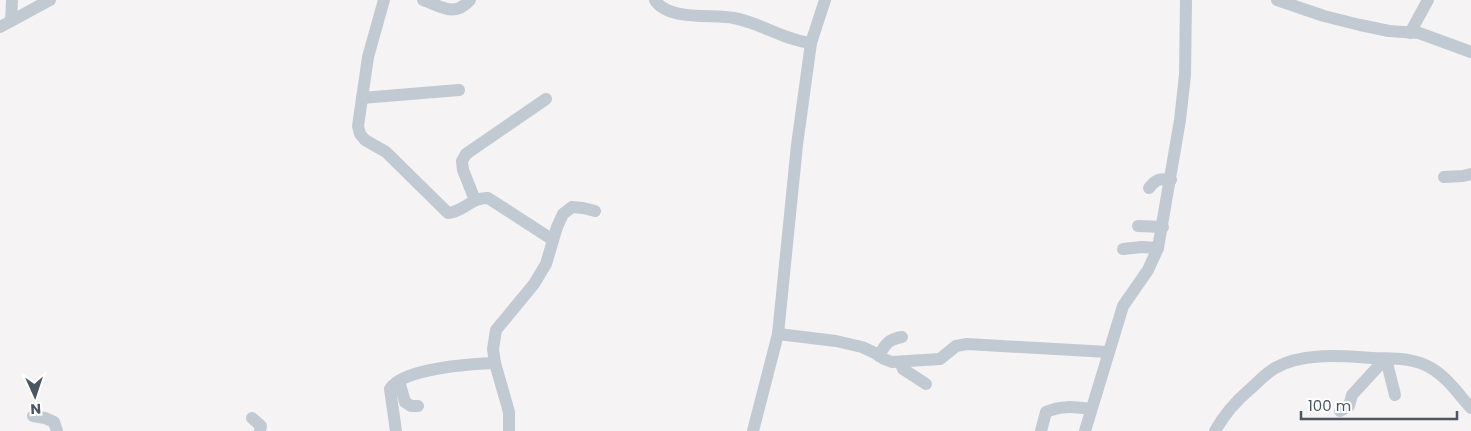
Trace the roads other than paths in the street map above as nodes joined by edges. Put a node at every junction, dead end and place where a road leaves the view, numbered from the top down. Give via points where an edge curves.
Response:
1 (12, 0) edge
2 (50, 0) edge
3 (384, 0) edge
4 (423, 0) edge
5 (470, 0) edge
6 (655, 0) edge
7 (825, 0) edge
8 (1186, 0) edge
9 (1277, 0) edge
10 (1428, 0) edge
11 (6, 24) edge
12 (1410, 33) junction
13 (811, 43) junction
14 (1471, 52) edge
15 (459, 90) dead end
16 (362, 98) junction
17 (546, 99) dead end
18 (1471, 174) edge
19 (1444, 176) dead end
20 (1171, 180) junction
21 (1149, 188) dead end
22 (475, 200) junction
23 (596, 211) dead end
24 (1138, 226) dead end
25 (1163, 227) junction
26 (553, 240) junction
27 (1123, 248) dead end
28 (1158, 248) junction
29 (778, 334) junction
30 (902, 337) dead end
31 (1108, 352) junction
32 (879, 356) junction
33 (1385, 359) junction
34 (900, 362) junction
35 (494, 363) junction
36 (399, 381) junction
37 (926, 384) dead end
38 (1395, 395) dead end
39 (418, 406) dead end
40 (1471, 408) edge
41 (1091, 409) junction
42 (1340, 411) dead end
43 (33, 416) dead end
44 (252, 418) dead end
45 (57, 431) edge
46 (260, 431) edge
47 (396, 431) edge
48 (509, 431) edge
49 (752, 431) edge
50 (1041, 431) edge
51 (1085, 431) edge
52 (1215, 431) edge

1 - 11 street
2 - 11 street
3 - 16 street via 368,57
4 - 5 street via 446,10 454,10
6 - 13 street via 671,13 735,18 799,42
7 - 13 street
8 - 20 street via 1185,75
9 - 12 street via 1340,21
10 - 12 street
12 - 14 street via 1419,33
13 - 29 street
15 - 16 street
16 - 22 street via 358,126 365,140 386,152 448,213
17 - 22 street via 466,154 462,161
18 - 19 street
20 - 21 street via 1161,178
20 - 25 street
22 - 26 street via 488,198
23 - 26 street via 572,207 563,214
24 - 25 street
25 - 28 street
26 - 35 street via 546,264 534,284 496,330 492,349
27 - 28 street
28 - 31 street via 1148,270 1123,306
29 - 32 street via 836,341
29 - 49 street
30 - 32 street via 888,341
31 - 34 street via 967,344 956,346 940,359
31 - 41 street
32 - 34 street
33 - 38 street
33 - 40 street via 1406,359 1433,369
33 - 42 street via 1352,395 1348,406
33 - 52 street via 1304,358 1274,369 1236,402
34 - 37 street via 903,370
35 - 36 street via 461,364 418,373
35 - 48 street via 510,412
36 - 39 street via 405,402
36 - 47 street via 390,389
41 - 50 street via 1055,408 1046,412
41 - 51 street
43 - 45 street via 54,422
44 - 46 street via 261,426

